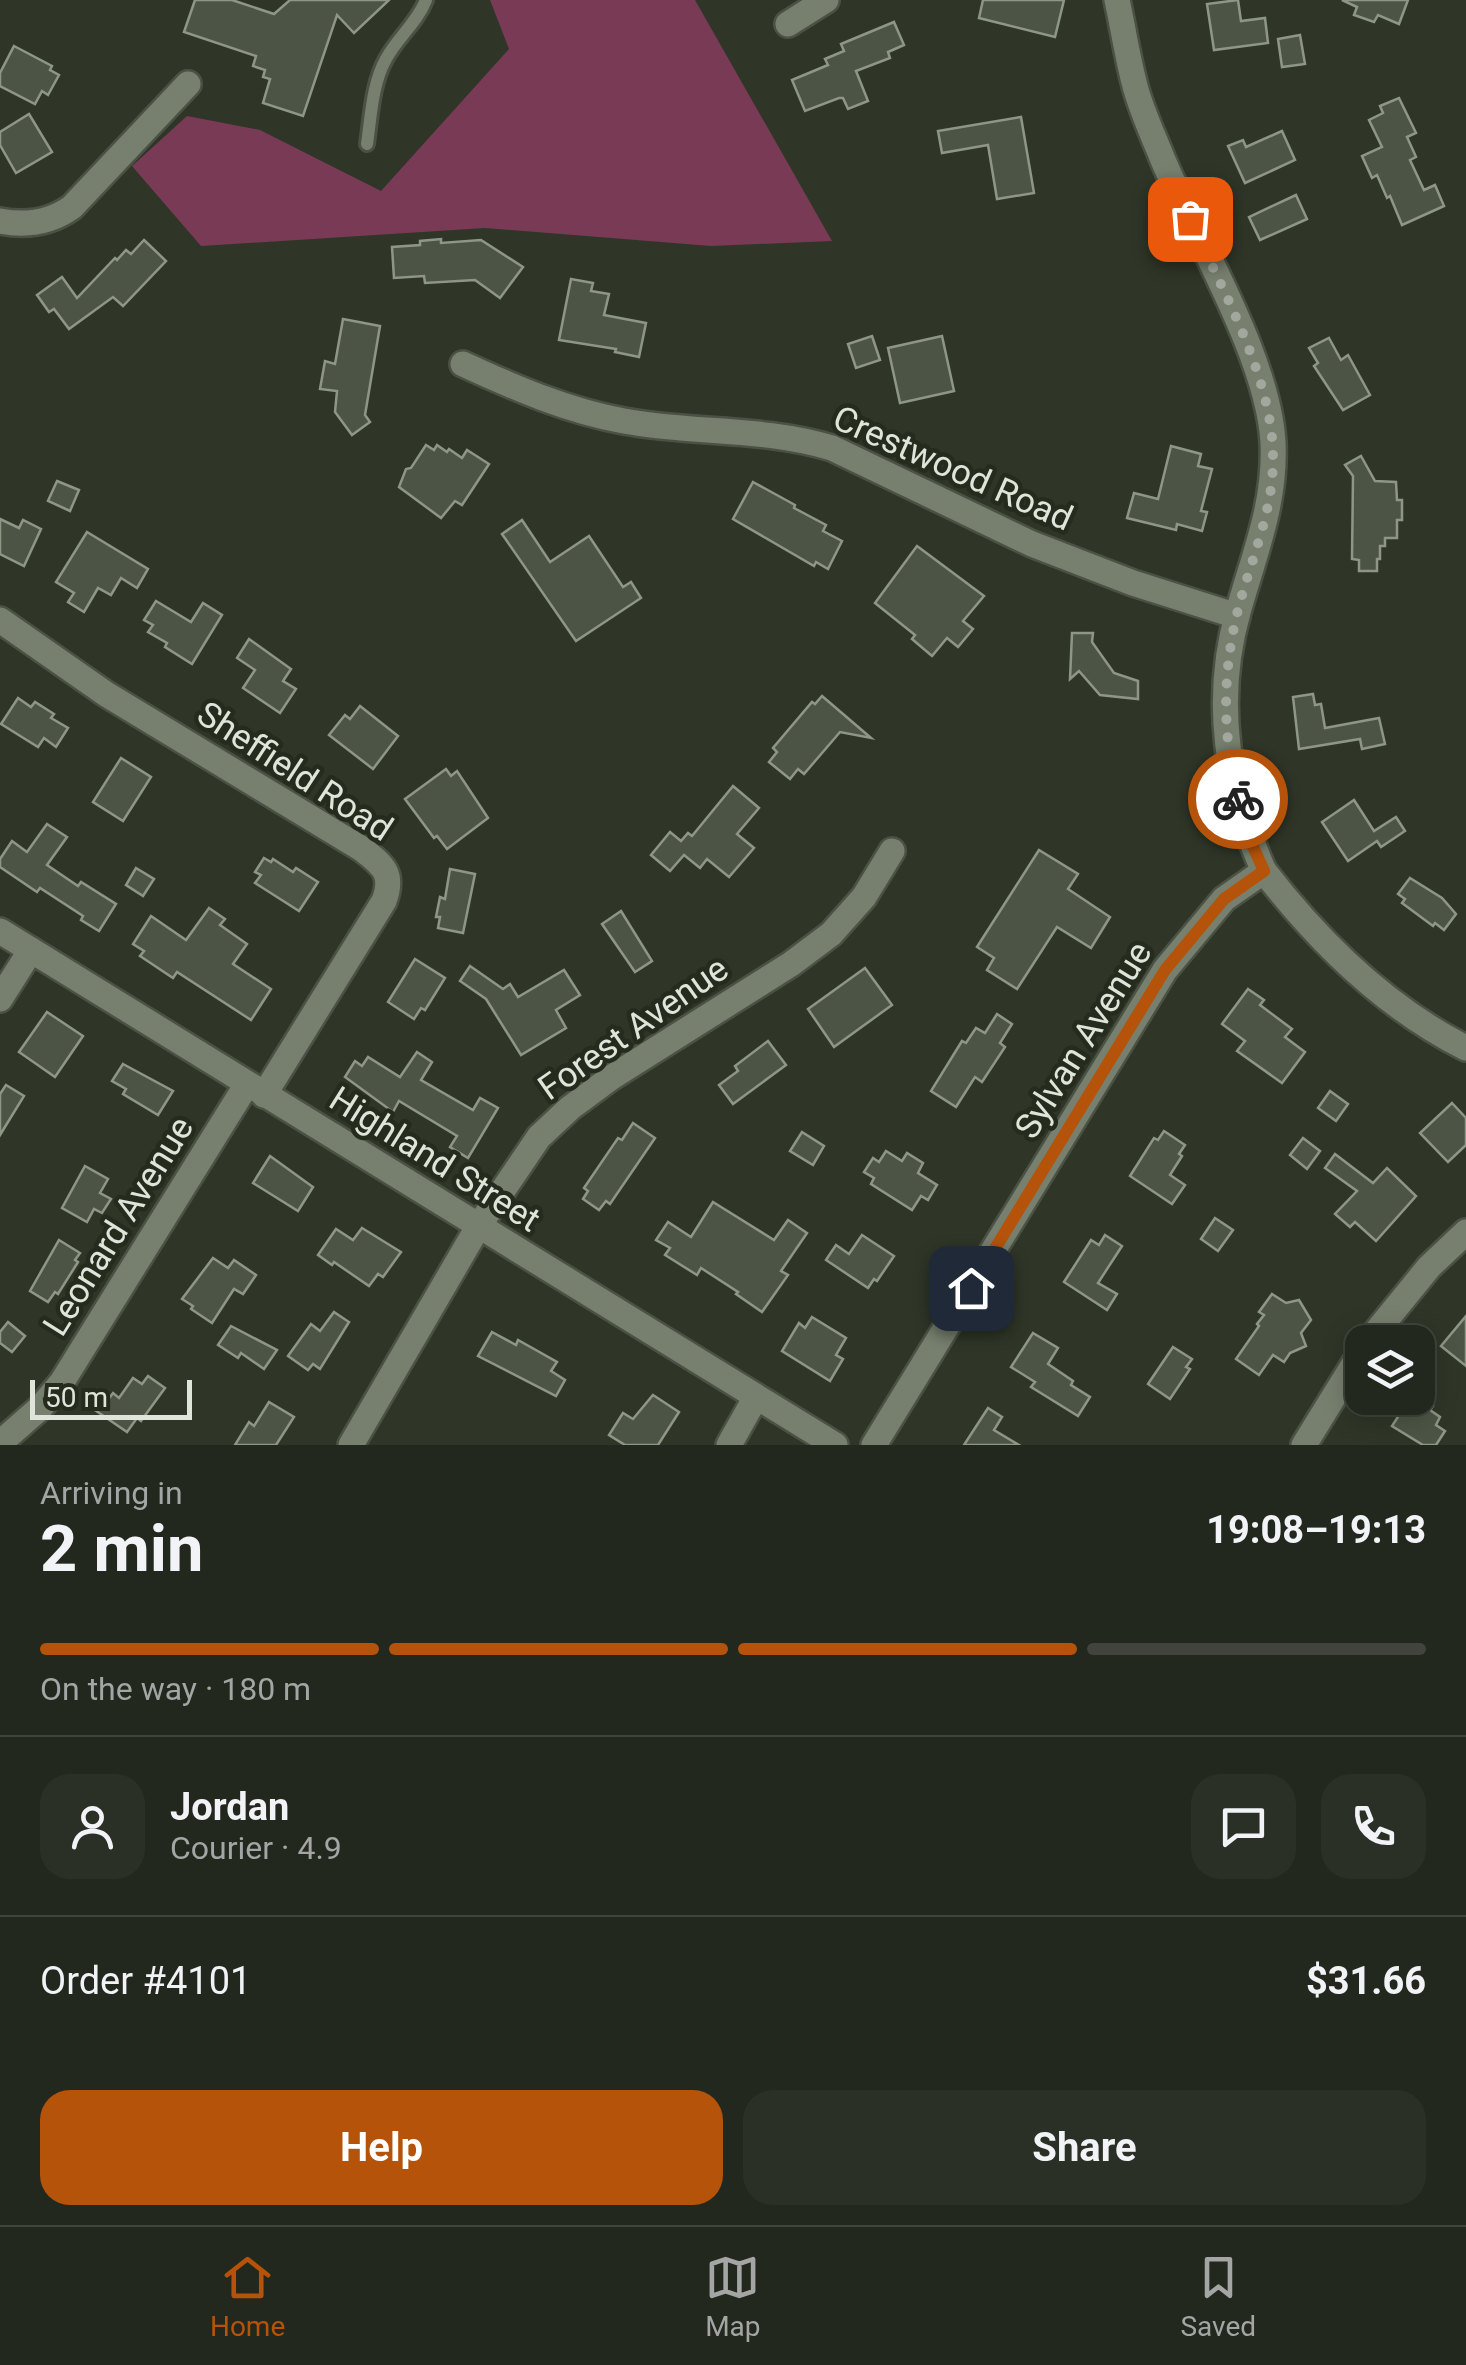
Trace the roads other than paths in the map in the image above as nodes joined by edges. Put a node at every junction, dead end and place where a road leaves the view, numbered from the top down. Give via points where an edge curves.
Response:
1 (426, 0) edge
2 (826, 0) edge
3 (1117, 0) edge
4 (788, 24) dead end
5 (188, 84) dead end
6 (367, 144) dead end
7 (0, 221) edge
8 (463, 364) dead end
9 (1237, 616) junction
10 (0, 620) edge
11 (892, 851) dead end
12 (1264, 871) junction
13 (0, 931) edge
14 (31, 950) junction
15 (0, 999) edge
16 (1466, 1048) edge
17 (256, 1090) junction
18 (478, 1227) junction
19 (1466, 1232) edge
20 (1382, 1325) edge
21 (1345, 1379) edge
22 (756, 1397) junction
23 (0, 1444) edge
24 (350, 1445) edge
25 (729, 1445) edge
26 (835, 1445) edge
27 (874, 1445) edge
28 (1304, 1445) edge

1 - 6 lane via 378,74
2 - 4 street
3 - 9 street via 1134,85 1250,355 1272,436 1271,499
5 - 7 street via 72,208 46,222
8 - 9 street, Crestwood Road via 537,396 625,421 760,432 832,448 1049,551
9 - 12 street via 1224,688 1228,759
10 - 17 street, Sheffield Road via 106,694 362,849 386,871 384,901
11 - 18 street, Forest Avenue via 831,934 570,1108 539,1137
12 - 16 street via 1302,920 1384,996
12 - 27 street, Sylvan Avenue via 1224,899 1165,970
13 - 14 street, Highland Street
14 - 15 street
14 - 17 street, Highland Street
17 - 18 street, Highland Street
17 - 23 street, Leonard Avenue via 62,1382
18 - 22 street, Highland Street
18 - 24 street, Forest Avenue
19 - 20 street
21 - 28 street
22 - 25 street
22 - 26 street, Highland Street

